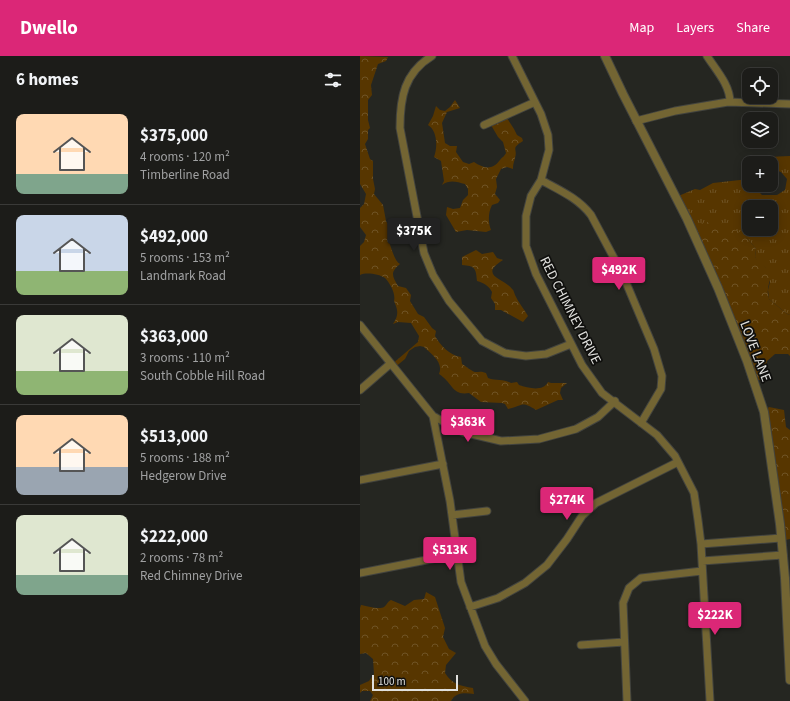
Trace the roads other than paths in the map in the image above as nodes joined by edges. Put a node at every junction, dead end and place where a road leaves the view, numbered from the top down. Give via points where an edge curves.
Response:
1 (432, 56) edge
2 (512, 56) edge
3 (605, 56) edge
4 (707, 56) edge
5 (534, 102) junction
6 (730, 102) junction
7 (790, 104) edge
8 (636, 121) junction
9 (484, 125) dead end
10 (540, 180) junction
11 (360, 325) edge
12 (571, 344) junction
13 (390, 364) junction
14 (360, 390) edge
15 (614, 401) junction
16 (433, 416) junction
17 (641, 423) junction
18 (678, 462) junction
19 (443, 464) junction
20 (360, 480) edge
21 (487, 511) dead end
22 (452, 515) junction
23 (781, 538) junction
24 (701, 544) junction
25 (457, 554) junction
26 (783, 555) junction
27 (702, 561) junction
28 (702, 571) junction
29 (360, 573) edge
30 (470, 607) junction
31 (624, 642) junction
32 (581, 645) dead end
33 (790, 680) edge
34 (521, 700) edge
35 (627, 701) edge
36 (710, 701) edge

1 - 12 street via 422,62 412,74 403,92 400,128 424,253 433,275 449,301 482,341 505,353 526,356 546,354
2 - 5 street, RED CHIMNEY DRIVE
3 - 8 street, LOVE LANE
4 - 6 street via 725,82
5 - 9 street
5 - 10 street, RED CHIMNEY DRIVE via 548,135 549,150
6 - 7 street
6 - 8 street via 675,111
8 - 23 street, LOVE LANE via 688,219 747,361 764,412
10 - 12 street, RED CHIMNEY DRIVE via 531,196 526,216 526,246 536,274
10 - 17 street via 571,196 591,215 622,273 654,349 662,376 661,389
11 - 13 street
12 - 15 street, RED CHIMNEY DRIVE via 602,393
13 - 14 street
13 - 16 street
15 - 16 street via 598,417 576,429 540,438 500,440 463,432
15 - 17 street, RED CHIMNEY DRIVE
16 - 19 street
17 - 18 street, RED CHIMNEY DRIVE via 657,435
18 - 24 street, RED CHIMNEY DRIVE via 694,493
18 - 30 street via 596,503 582,516 547,565 525,583 498,598
19 - 20 street
19 - 22 street
21 - 22 street
22 - 25 street
23 - 24 street
23 - 26 street, LOVE LANE
24 - 27 street, RED CHIMNEY DRIVE
25 - 29 street
25 - 30 street via 461,582
26 - 27 street
26 - 33 street, LOVE LANE
27 - 28 street, RED CHIMNEY DRIVE
28 - 31 street via 641,578 629,588 623,603
28 - 36 street, RED CHIMNEY DRIVE
30 - 34 street via 485,646
31 - 32 street
31 - 35 street

